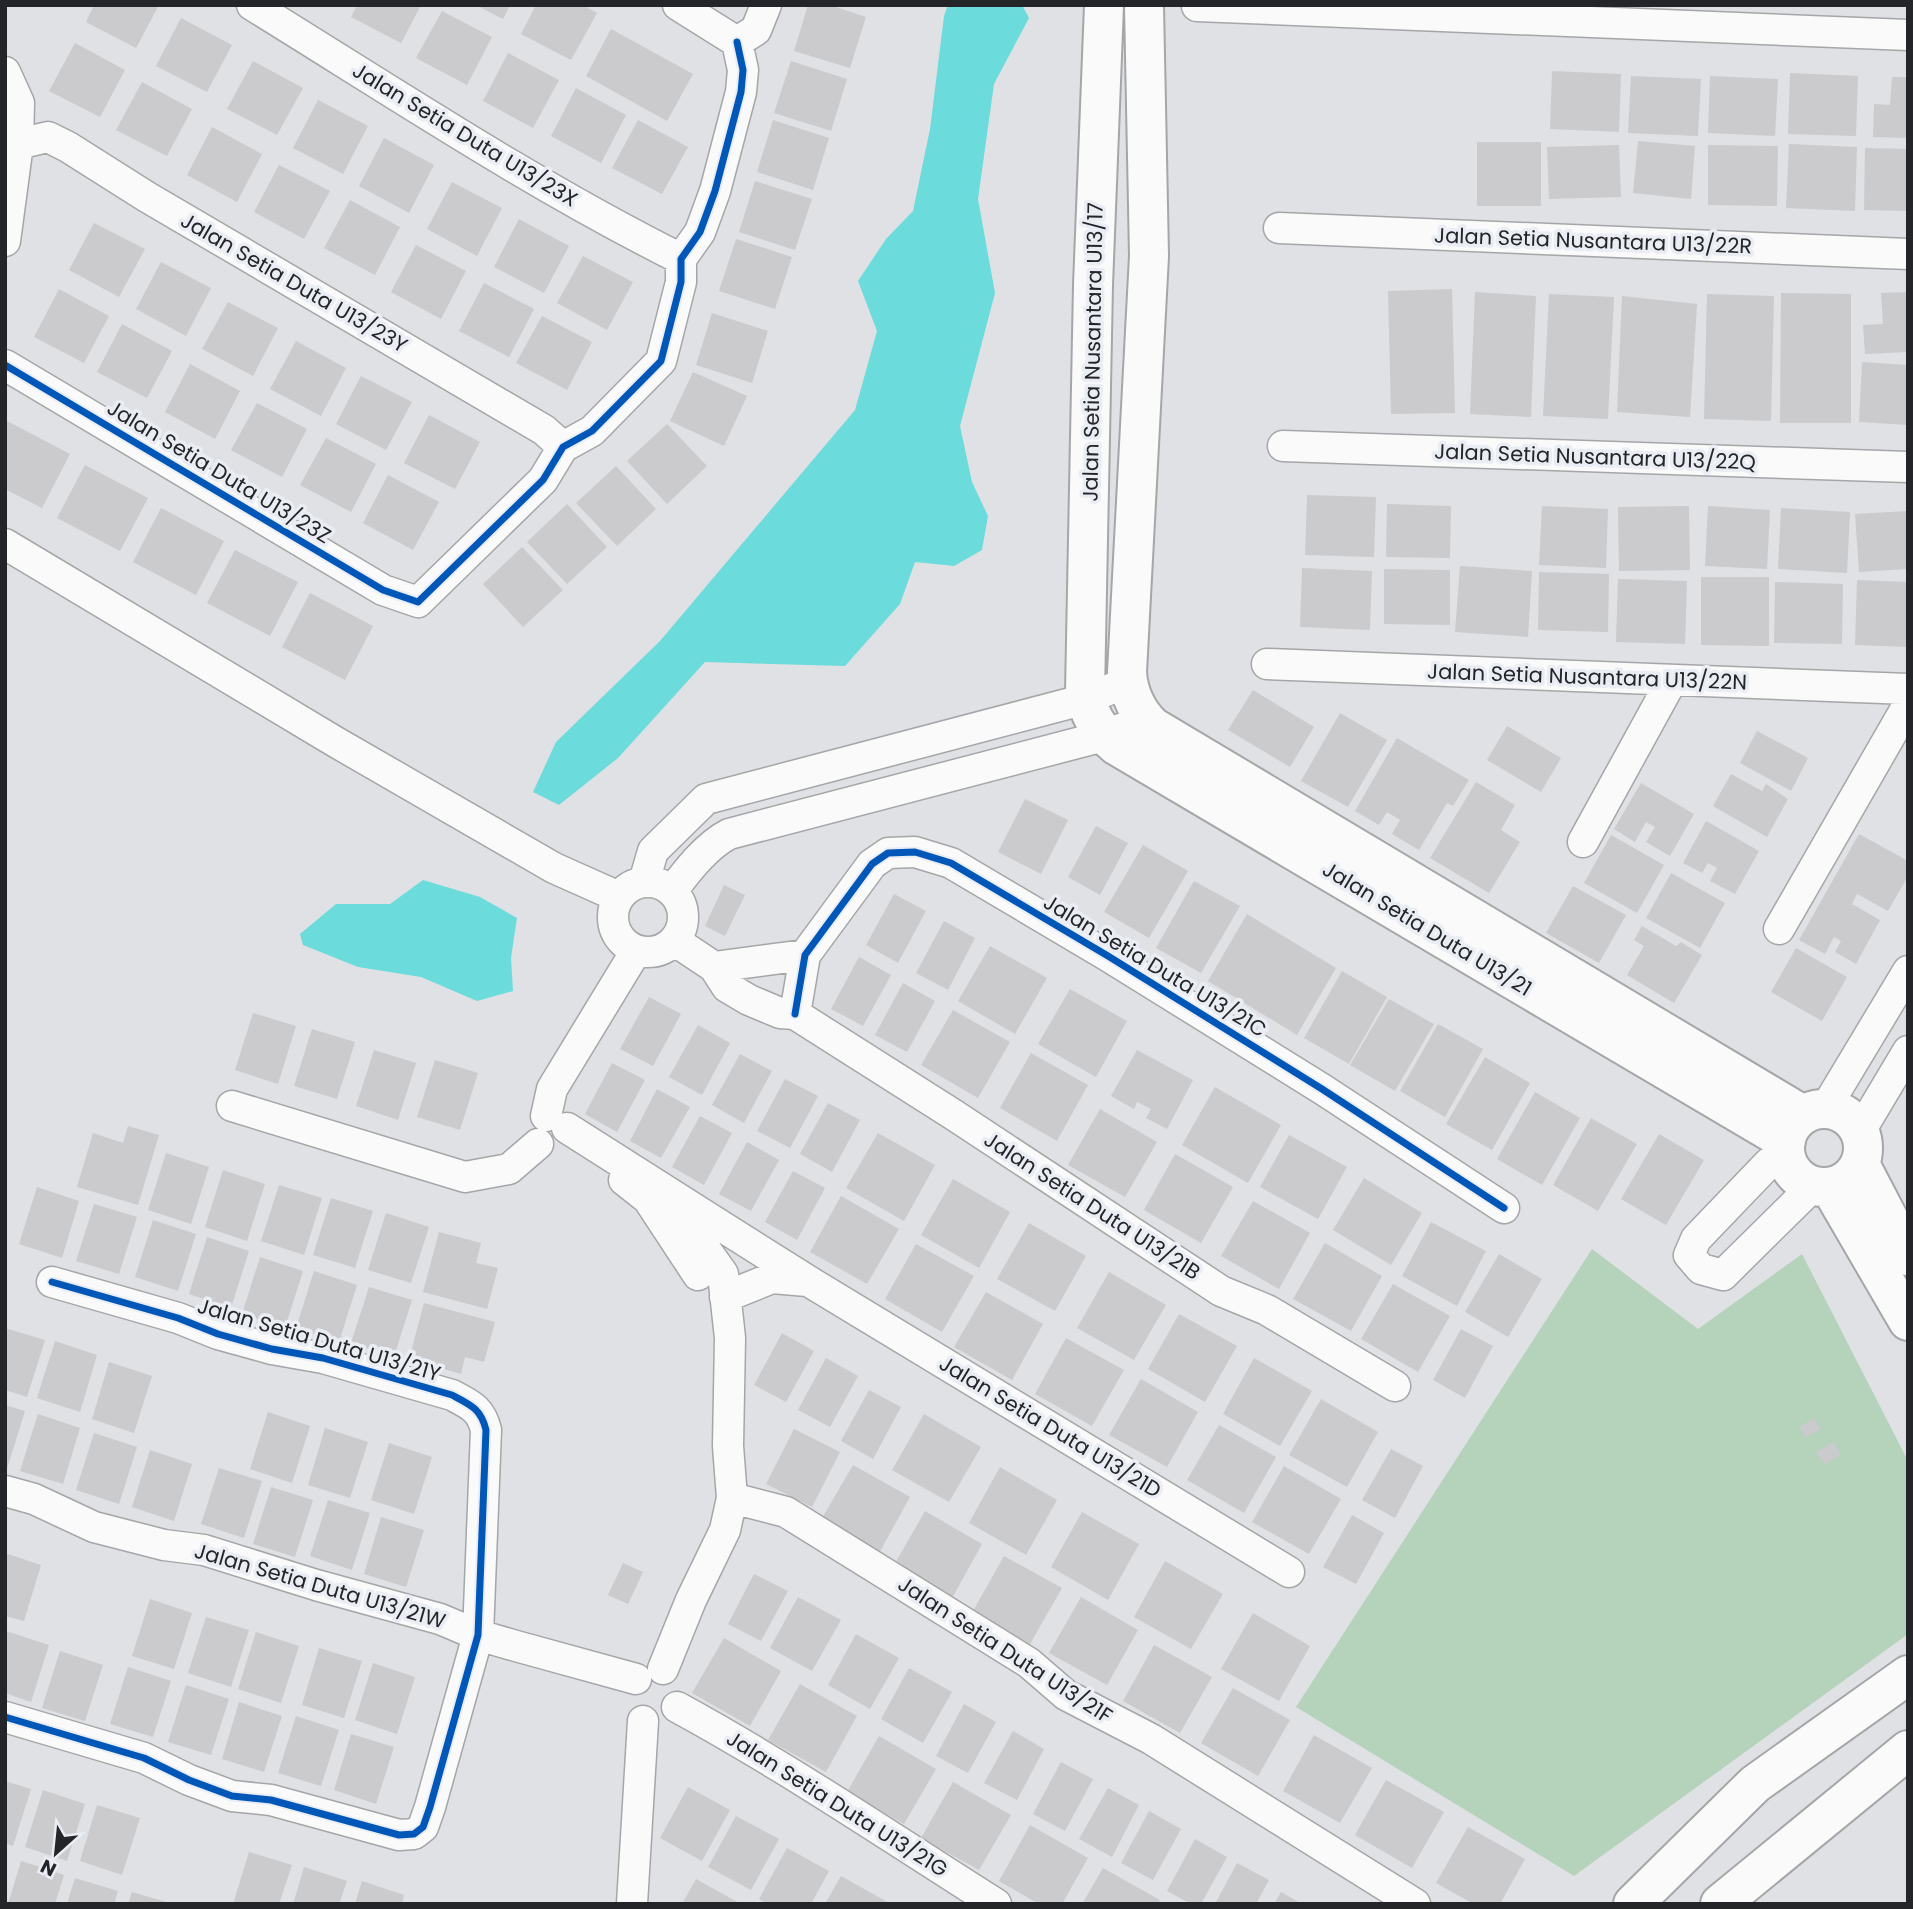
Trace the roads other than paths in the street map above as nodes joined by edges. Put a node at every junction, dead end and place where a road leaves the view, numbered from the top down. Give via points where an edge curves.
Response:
1 (252, 5) edge
2 (678, 5) edge
3 (766, 5) edge
4 (1104, 5) edge
5 (1144, 5) edge
6 (1197, 6) edge
7 (1908, 35) edge
8 (737, 42) junction
9 (5, 72) edge
10 (18, 144) junction
11 (1279, 228) dead end
12 (5, 241) edge
13 (1908, 254) edge
14 (681, 259) junction
15 (5, 365) edge
16 (1283, 446) dead end
17 (563, 447) junction
18 (1908, 467) edge
19 (5, 544) edge
20 (1267, 664) dead end
21 (1672, 680) junction
22 (1128, 682) junction
23 (1908, 689) edge
24 (1086, 699) junction
25 (1908, 705) edge
26 (1145, 720) junction
27 (1104, 736) junction
28 (1583, 842) dead end
29 (631, 890) junction
30 (672, 891) junction
31 (1779, 929) dead end
32 (675, 941) junction
33 (636, 951) junction
34 (805, 956) junction
35 (714, 967) junction
36 (1908, 971) edge
37 (795, 1014) junction
38 (1908, 1051) edge
39 (232, 1106) dead end
40 (1800, 1131) junction
41 (554, 1133) junction
42 (1860, 1149) junction
43 (1821, 1186) junction
44 (685, 1203) junction
45 (1504, 1208) dead end
46 (1908, 1256) edge
47 (52, 1282) dead end
48 (810, 1282) junction
49 (726, 1297) junction
50 (1908, 1321) edge
51 (1395, 1386) dead end
52 (5, 1491) edge
53 (732, 1498) junction
54 (1289, 1572) dead end
55 (478, 1634) junction
56 (650, 1674) junction
57 (1908, 1675) edge
58 (677, 1707) junction
59 (5, 1717) edge
60 (643, 1720) junction
61 (1902, 1753) edge
62 (1671, 1865) junction
63 (1728, 1900) edge
64 (632, 1904) edge
65 (996, 1904) edge
66 (1415, 1904) edge
67 (1633, 1904) edge
68 (1674, 1904) edge

1 - 14 street, Jalan Setia Duta U13/23X via 467,138
2 - 8 street
3 - 8 street via 756,30
4 - 24 main road, Jalan Setia Nusantara U13/17 via 1093,285
5 - 22 main road via 1149,256
6 - 7 street
8 - 14 street via 743,70 741,92 715,191 700,232
9 - 10 street via 19,103
10 - 12 street
10 - 17 street, Jalan Setia Duta U13/23Y via 48,137 68,148 544,430
11 - 13 street, Jalan Setia Nusantara U13/22R
14 - 17 street via 681,282 661,360 592,431
15 - 17 street, Jalan Setia Duta U13/23Z via 383,590 418,602 543,480
16 - 18 street, Jalan Setia Nusantara U13/22Q
19 - 29 street via 554,868
20 - 21 street, Jalan Setia Nusantara U13/22N
21 - 23 street, Jalan Setia Nusantara U13/22N
21 - 28 street
22 - 24 street
22 - 26 main road
24 - 27 main road, Jalan Setia Duta U13/21
24 - 29 street via 706,799 653,851
25 - 31 street
26 - 27 street
26 - 40 main road, Jalan Setia Duta U13/21
27 - 30 street via 729,834 716,842
27 - 40 main road, Jalan Setia Duta U13/21
29 - 30 street via 664,885
29 - 33 street via 614,906 614,927
30 - 32 street via 683,910 681,932
32 - 33 street via 657,952
32 - 35 street, Jalan Setia Duta U13/21B
33 - 41 street via 552,1089
34 - 35 street
34 - 37 street
34 - 45 street, Jalan Setia Duta U13/21C via 872,863 888,853 915,852 951,863 1322,1089
35 - 37 street, Jalan Setia Duta U13/21B via 727,987 749,1000
36 - 40 street
37 - 51 street, Jalan Setia Duta U13/21B via 1221,1291 1267,1310
38 - 42 street
39 - 41 street via 466,1177 509,1169
40 - 42 main road via 1836,1111 1856,1126
40 - 43 main road via 1796,1175
40 - 43 street via 1696,1239 1689,1255 1701,1269 1723,1275
41 - 44 street, Jalan Setia Duta U13/21D
41 - 49 street via 635,1186 702,1281
42 - 43 main road via 1853,1175 1842,1183
42 - 46 main road
43 - 50 main road
44 - 48 street, Jalan Setia Duta U13/21D
44 - 49 street via 696,1236 723,1274
47 - 55 street, Jalan Setia Duta U13/21Y via 218,1334 336,1361 452,1395 471,1405 482,1416 486,1430
48 - 49 street via 772,1278
48 - 54 street, Jalan Setia Duta U13/21D
49 - 53 street
52 - 55 street, Jalan Setia Duta U13/21W via 34,1499 93,1527 204,1550
53 - 56 street via 725,1530
53 - 66 street, Jalan Setia Duta U13/21F via 786,1512 1029,1663 1066,1695 1152,1740
55 - 56 street, Jalan Setia Duta U13/21W
55 - 59 street, Jalan Setia Duta U13/21Y via 424,1827 414,1835 389,1833 271,1800 232,1796 144,1758
56 - 58 street
56 - 60 street via 634,1686
57 - 62 main road via 1755,1784
58 - 60 street via 668,1721
58 - 65 street, Jalan Setia Duta U13/21G via 863,1817
60 - 64 street
61 - 63 main road
62 - 67 main road
62 - 68 main road

